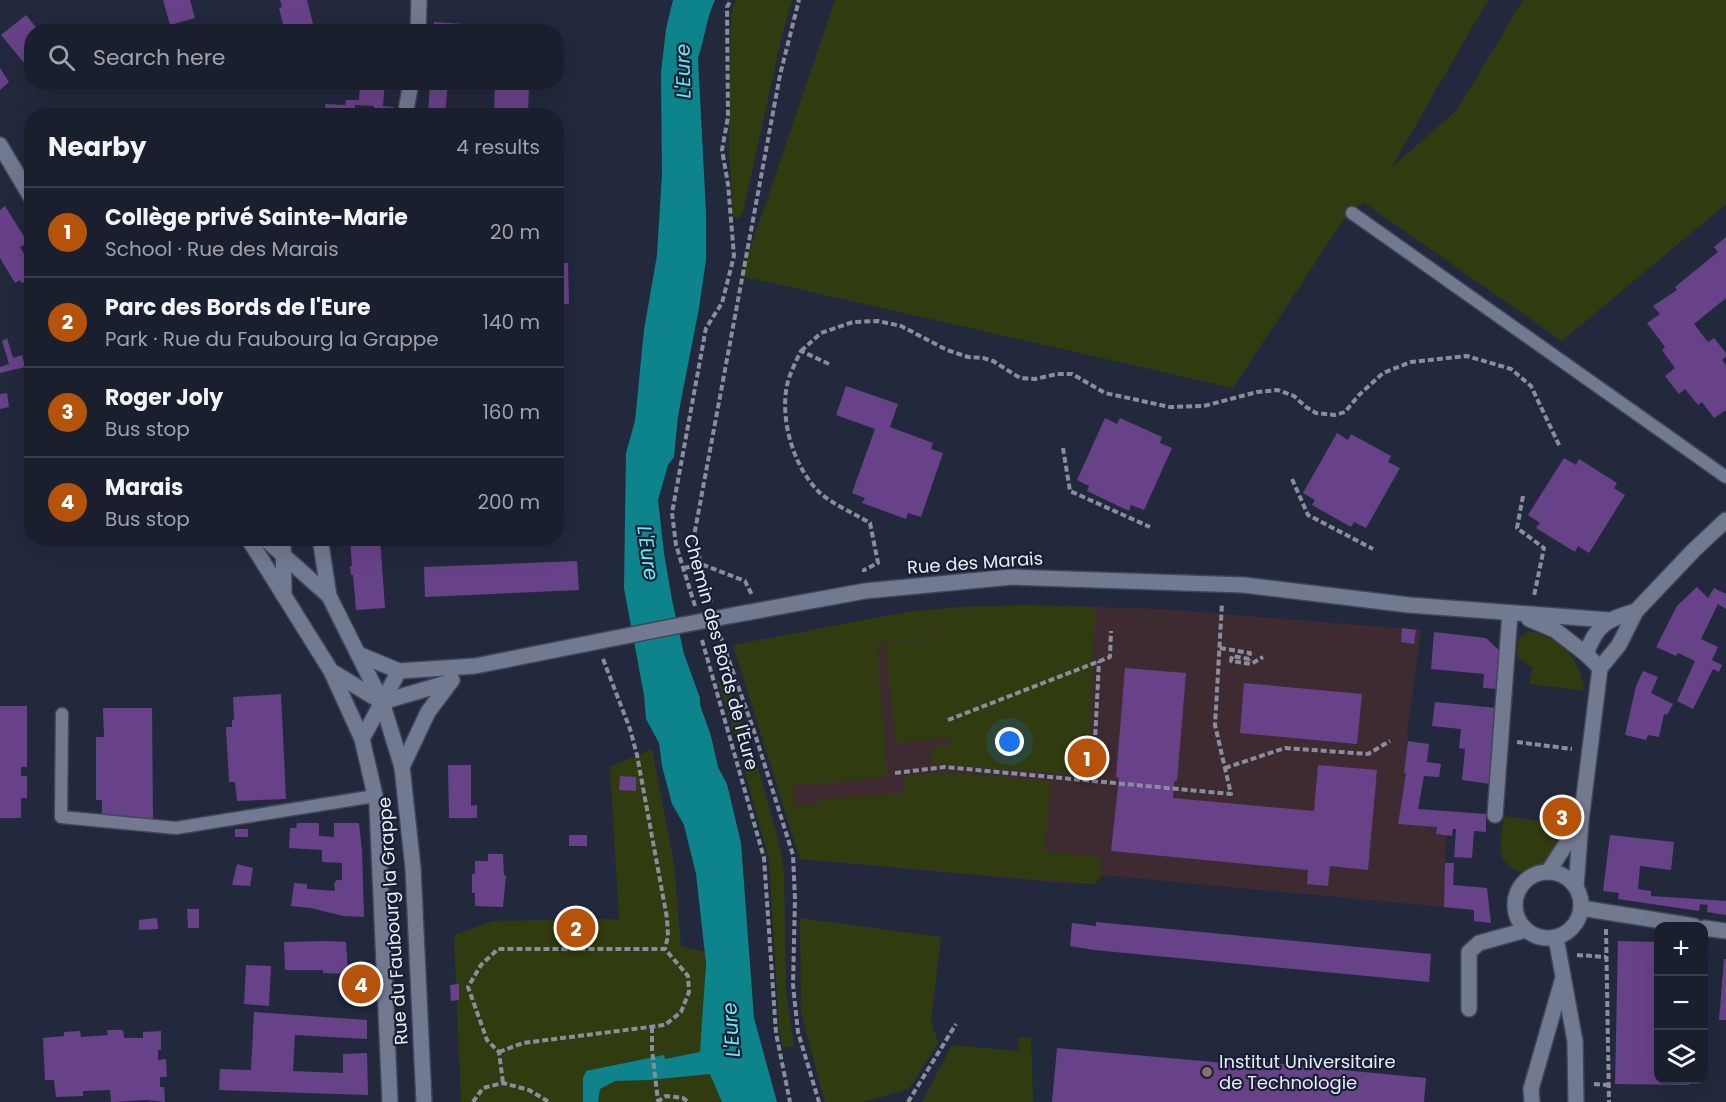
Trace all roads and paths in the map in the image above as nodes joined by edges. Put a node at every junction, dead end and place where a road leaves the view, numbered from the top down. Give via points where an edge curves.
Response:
1 (419, 0) edge
2 (730, 0) edge
3 (799, 0) edge
4 (418, 24) edge
5 (410, 90) edge
6 (406, 108) edge
7 (0, 145) edge
8 (24, 186) edge
9 (1352, 213) dead end
10 (801, 351) junction
11 (829, 364) dead end
12 (1560, 447) dead end
13 (1063, 448) dead end
14 (1726, 477) edge
15 (1292, 479) dead end
16 (1523, 496) dead end
17 (1726, 520) edge
18 (1150, 527) dead end
19 (253, 546) edge
20 (273, 546) edge
21 (283, 546) edge
22 (321, 546) edge
23 (1373, 549) dead end
24 (283, 555) junction
25 (701, 564) junction
26 (684, 568) junction
27 (865, 591) junction
28 (284, 596) junction
29 (329, 596) junction
30 (1222, 603) dead end
31 (712, 605) dead end
32 (759, 610) junction
33 (1636, 611) junction
34 (697, 613) dead end
35 (1520, 614) junction
36 (1609, 620) junction
37 (717, 626) dead end
38 (1111, 631) dead end
39 (701, 633) dead end
40 (603, 640) junction
41 (1220, 648) junction
42 (358, 654) junction
43 (1586, 654) junction
44 (1263, 657) dead end
45 (1099, 661) junction
46 (475, 666) junction
47 (1600, 668) junction
48 (331, 671) junction
49 (399, 671) junction
50 (450, 682) junction
51 (381, 702) junction
52 (62, 714) dead end
53 (948, 720) dead end
54 (362, 739) junction
55 (1389, 741) dead end
56 (1501, 741) junction
57 (1590, 751) junction
58 (402, 766) junction
59 (1225, 768) junction
60 (895, 772) dead end
61 (1092, 780) junction
62 (375, 796) junction
63 (1495, 815) dead end
64 (1581, 821) junction
65 (1548, 873) junction
66 (1576, 887) junction
67 (1581, 908) junction
68 (1609, 914) junction
69 (1661, 922) edge
70 (1708, 929) edge
71 (1526, 930) junction
72 (1726, 931) edge
73 (1556, 938) junction
74 (665, 949) junction
75 (1558, 955) junction
76 (1606, 957) junction
77 (1563, 978) junction
78 (1469, 1009) dead end
79 (956, 1024) dead end
80 (652, 1026) junction
81 (499, 1052) junction
82 (503, 1083) junction
83 (1593, 1084) dead end
84 (1608, 1085) junction
85 (390, 1102) edge
86 (424, 1102) edge
87 (473, 1102) edge
88 (549, 1102) edge
89 (657, 1102) edge
90 (688, 1102) edge
91 (790, 1102) edge
92 (819, 1102) edge
93 (908, 1102) edge
94 (1532, 1102) edge
95 (1576, 1102) edge
96 (1609, 1102) edge

1 - 4 main road
2 - 26 path, Chemin des Bords de l'Eure via 728,117 722,150 734,256 722,303 706,328 672,513
3 - 25 path via 780,75 694,536
5 - 6 main road
7 - 8 main road
9 - 14 lane
10 - 11 path
10 - 12 path via 821,333 853,322 878,321 901,326 947,350 993,361 1020,378 1072,374 1105,393 1170,407 1204,406 1278,390 1294,396 1316,413 1335,415 1345,411 1383,373 1411,362 1467,356 1511,369 1531,386
10 - 27 path via 787,386 790,438 805,474 820,492 870,522 878,563 864,570
13 - 18 path via 1070,491
15 - 23 path via 1308,515
16 - 35 path via 1517,528 1544,548
17 - 33 main road
19 - 28 main road, Rue du Faubourg la Grappe
20 - 24 main road
21 - 24 main road
22 - 29 main road, Rue du Faubourg la Grappe
24 - 28 main road
24 - 29 main road
25 - 26 path
25 - 31 path
25 - 32 path via 745,580
26 - 34 path, Chemin des Bords de l'Eure
27 - 32 main road, Rue des Marais
27 - 35 main road, Rue des Marais via 1011,577 1189,582
28 - 48 main road, Rue du Faubourg la Grappe
29 - 42 main road, Rue du Faubourg la Grappe
30 - 41 path
32 - 40 main road, Rue des Marais, bridge
33 - 36 main road
33 - 47 main road via 1616,650
35 - 36 main road, Rue des Marais
35 - 43 main road, Rue des Marais via 1555,630
35 - 56 main road
36 - 43 main road via 1595,632
37 - 92 path via 793,855 794,997 798,1032
38 - 45 path via 1110,657
39 - 91 path, Chemin des Bords de l'Eure via 764,858 776,1033
40 - 46 main road, Rue des Marais
40 - 74 path via 616,696 637,755 667,918
41 - 44 path via 1250,653 1250,659 1232,656 1231,661 1251,664
41 - 59 path via 1215,724
42 - 49 main road, Rue des Marais
42 - 51 main road, Rue du Faubourg la Grappe
43 - 47 main road, Rue des Marais
45 - 53 path
45 - 61 path
46 - 49 main road, Rue des Marais
46 - 50 main road, Rue des Marais
47 - 57 main road
48 - 51 main road
48 - 54 main road, Rue du Faubourg la Grappe
49 - 51 main road
50 - 51 main road, Rue des Marais
50 - 58 main road, Rue des Marais via 428,712
51 - 54 main road
51 - 58 main road, Rue du Faubourg la Grappe
52 - 62 lane via 61,817 176,828
54 - 62 main road, Rue du Faubourg la Grappe
55 - 59 path via 1368,754 1286,748
56 - 57 path
56 - 63 main road
57 - 64 main road
58 - 86 main road, Rue du Faubourg la Grappe via 413,868
59 - 61 path via 1231,794
60 - 61 path via 945,766
62 - 85 main road, Rue du Faubourg la Grappe
64 - 65 main road
64 - 66 main road
65 - 66 main road via 1563,876
65 - 71 main road via 1527,880 1517,895 1516,914
66 - 67 main road
67 - 68 main road
67 - 73 main road via 1570,930
68 - 69 main road
68 - 76 path
70 - 72 main road
71 - 73 main road via 1540,937
71 - 78 main road via 1479,942 1469,952
73 - 75 main road
74 - 80 path via 688,976 688,992 681,1012 665,1025
74 - 81 path via 498,949 481,965 468,987 488,1040
75 - 76 path
75 - 77 main road
76 - 84 path
77 - 94 main road via 1531,1089
77 - 95 main road via 1575,1041
79 - 93 path
80 - 81 path via 523,1043
80 - 89 path
81 - 82 path
82 - 87 path via 483,1088
82 - 88 path via 529,1090
83 - 84 path
84 - 96 path
89 - 90 path via 666,1096

